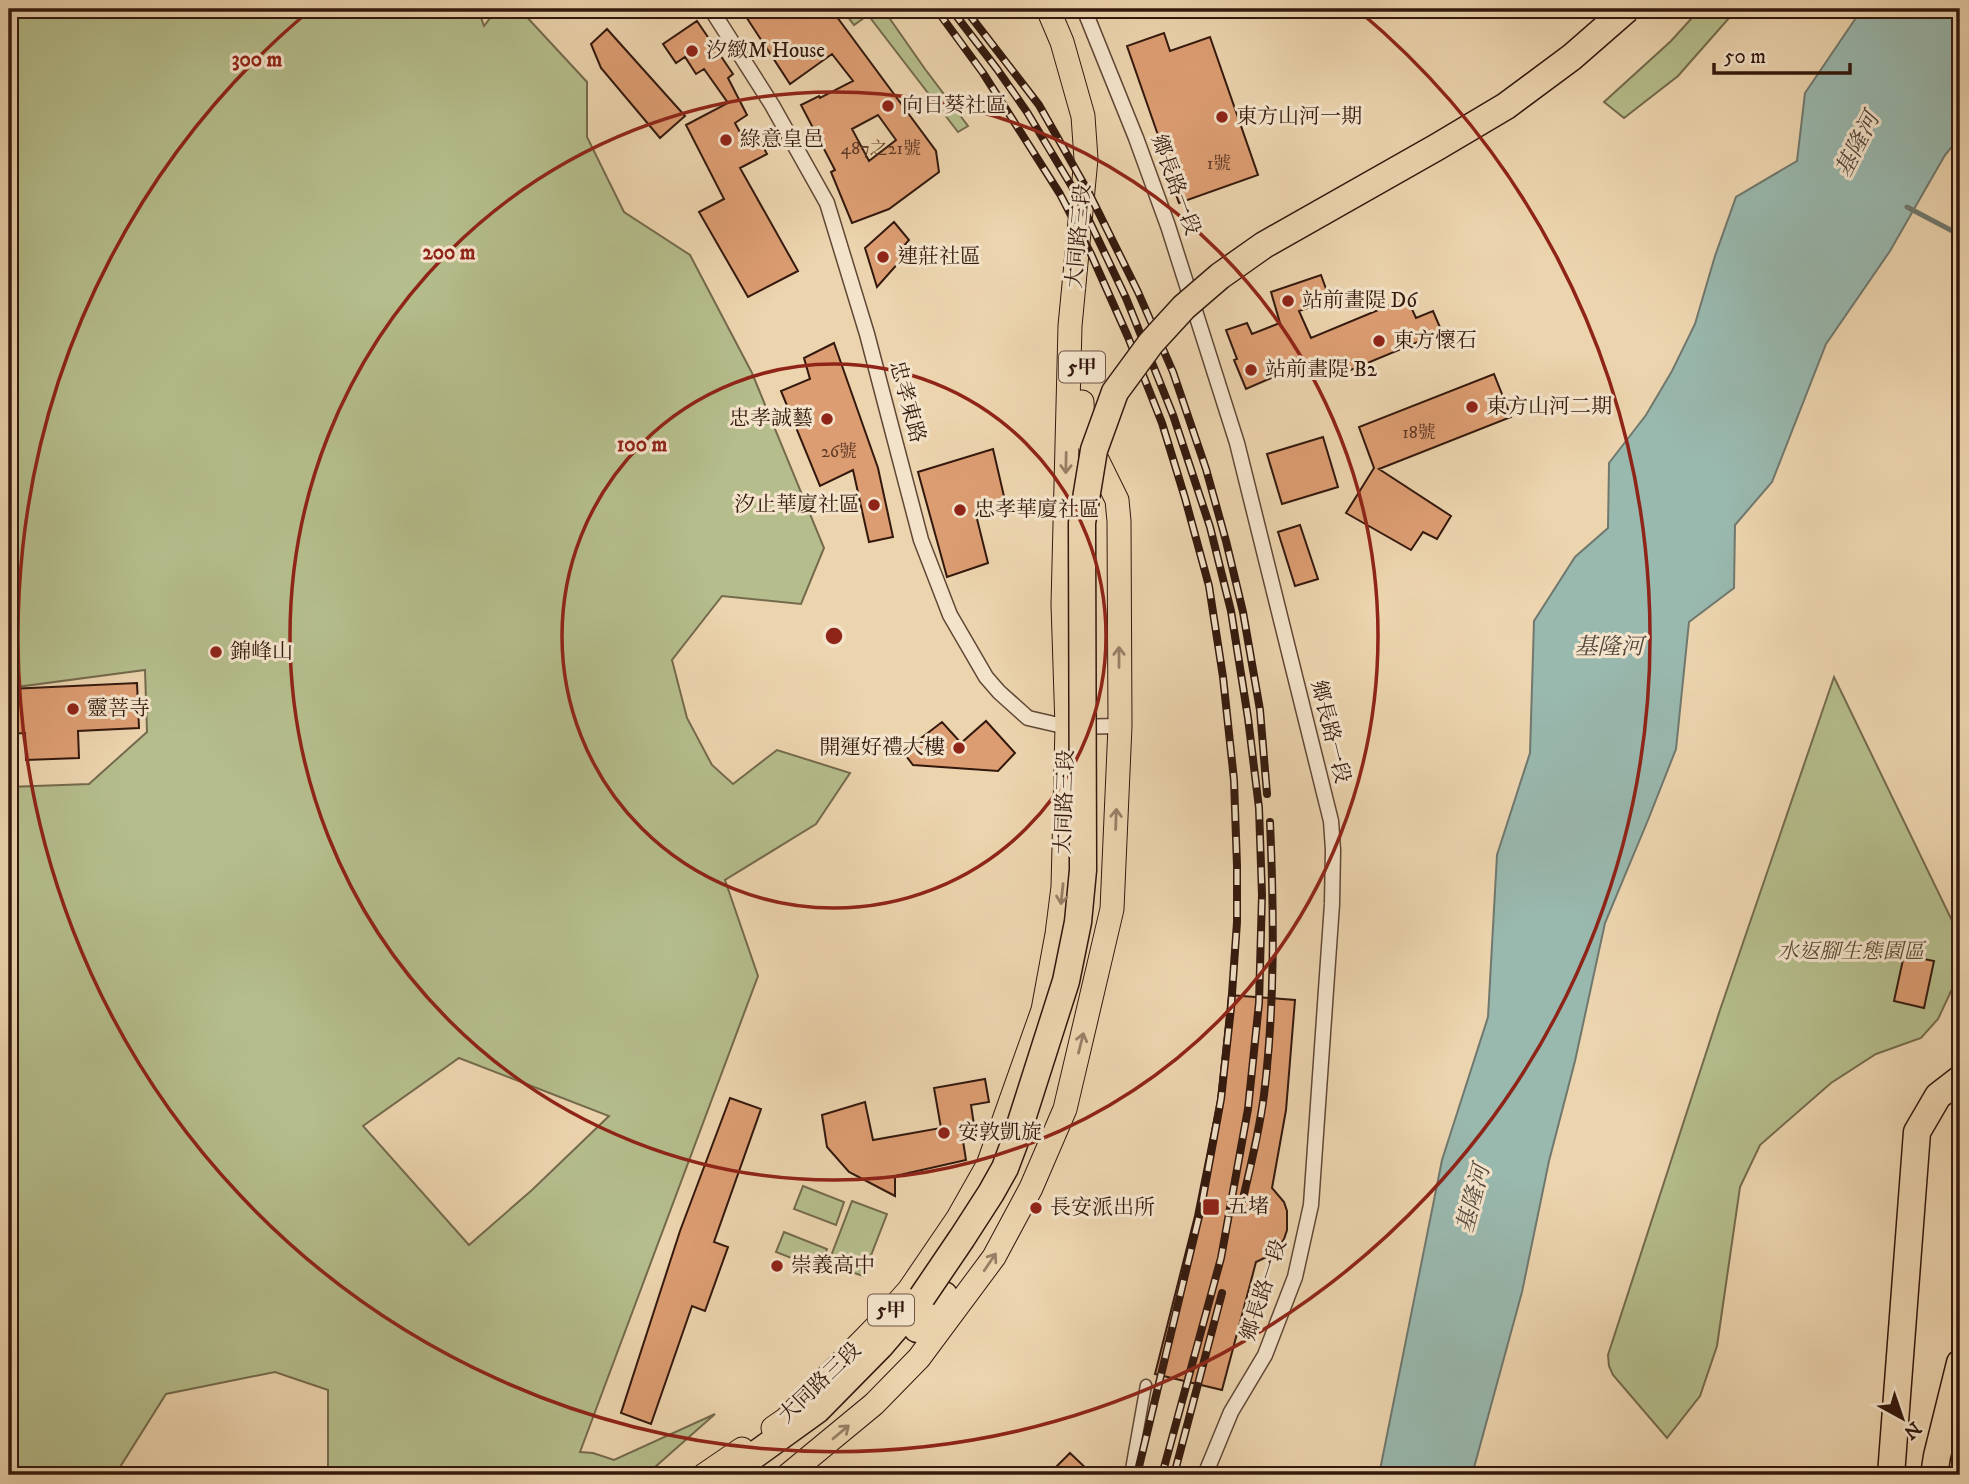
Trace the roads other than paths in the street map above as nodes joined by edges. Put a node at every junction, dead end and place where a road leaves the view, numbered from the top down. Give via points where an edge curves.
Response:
1 (711, 9) edge
2 (1048, 9) edge
3 (1060, 9) edge
4 (1084, 9) edge
5 (1627, 9) edge
6 (1645, 9) edge
7 (1120, 726) junction
8 (1067, 727) junction
9 (1960, 1079) edge
10 (1949, 1095) edge
11 (933, 1296) junction
12 (1960, 1363) edge
13 (1146, 1385) dead end
14 (704, 1475) edge
15 (727, 1475) edge
16 (756, 1475) edge
17 (788, 1475) edge
18 (1130, 1475) edge
19 (1205, 1475) edge
20 (1891, 1475) edge
21 (1934, 1475) edge

1 - 8 street, 忠孝東路 via 827,203 921,540 950,615 999,692 1028,718
2 -> 8 main road, 大同路三段 / 5甲 via 1083,116 1086,159 1070,326 1063,604
7 -> 3 main road, 大同路三段 / 5甲 via 1119,521 1116,500 1083,431 1082,326 1099,153 1097,110 1076,40
4 - 19 street, 鄉長路一段 via 1168,226 1237,443 1331,821 1332,904 1311,1205 1295,1277 1265,1354 1231,1412
5 - 11 highway, bridge via 1506,106 1264,245 1220,276 1151,343 1115,392 1094,450 1082,523 1083,870 1066,981 1004,1168
6 - 11 highway via 1573,71 1494,128 1310,231 1247,272 1191,317 1127,395 1099,481 1094,524 1096,868 1090,923 1028,1148 990,1222
7 - 8 street, 忠孝東路
17 -> 7 main road, 大同路三段 / 5甲 via 874,1405 919,1358 994,1257 1031,1188 1065,1109 1112,909
8 -> 14 main road, 大同路三段 / 5甲 via 1063,887 1057,934 1043,1010 988,1165 958,1218 885,1317 786,1419
9 - 10 highway
10 - 20 highway via 1917,1132
11 - 15 highway via 817,1410
11 - 16 highway via 901,1349 878,1373
12 - 21 highway
13 - 18 street

